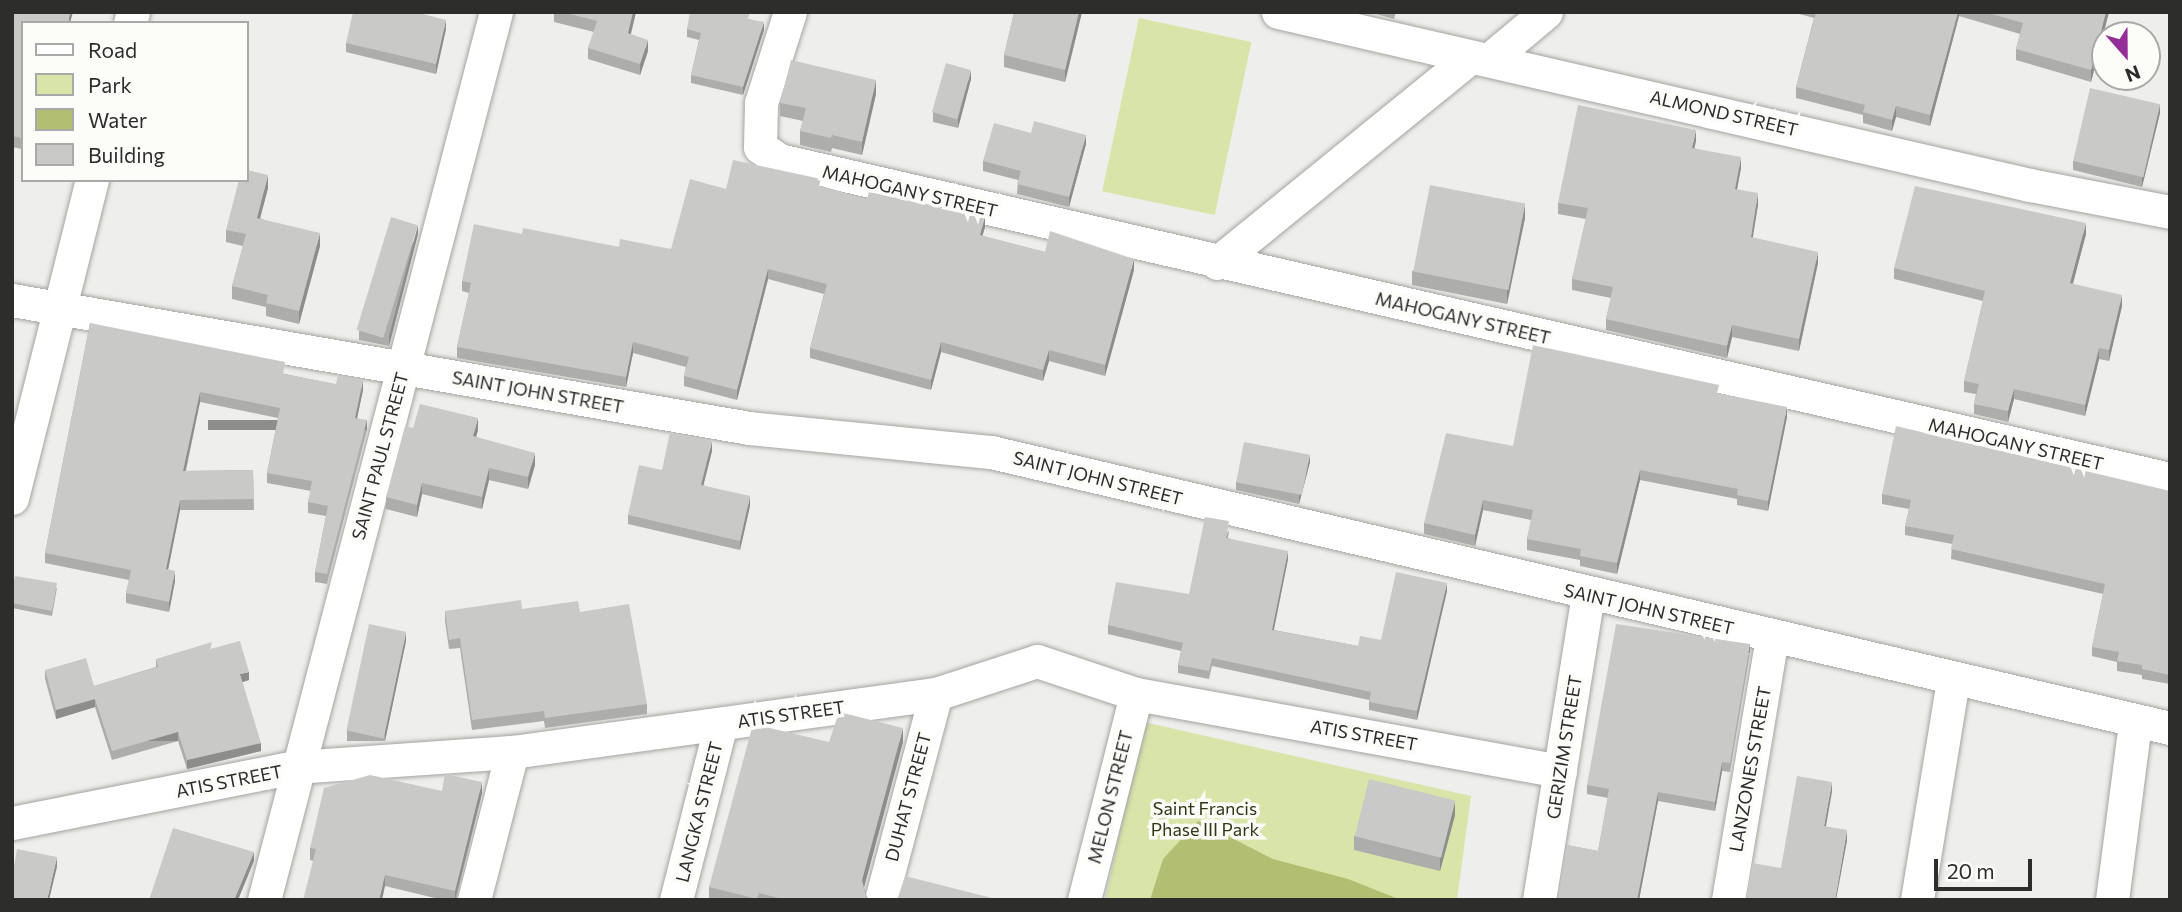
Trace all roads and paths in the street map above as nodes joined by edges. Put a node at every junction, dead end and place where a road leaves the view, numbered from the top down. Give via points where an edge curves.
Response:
1 (496, 12) edge
2 (790, 12) edge
3 (1278, 12) edge
4 (1545, 12) edge
5 (1480, 58) junction
6 (92, 182) edge
7 (2170, 212) edge
8 (1217, 263) junction
9 (12, 300) edge
10 (60, 310) junction
11 (405, 367) junction
12 (2170, 479) edge
13 (12, 498) edge
14 (1588, 595) junction
15 (1772, 638) junction
16 (1953, 680) junction
17 (936, 694) junction
18 (1136, 694) junction
19 (2135, 722) junction
20 (721, 724) junction
21 (2170, 729) edge
22 (512, 752) junction
23 (296, 768) junction
24 (1560, 771) junction
25 (12, 823) edge
26 (264, 900) edge
27 (474, 900) edge
28 (676, 900) edge
29 (881, 900) edge
30 (1084, 900) edge
31 (1539, 900) edge
32 (1728, 900) edge
33 (1917, 900) edge
34 (2112, 900) edge

1 - 11 street, SAINT PAUL STREET
2 - 8 street, MAHOGANY STREET via 761,103 760,147 779,160
3 - 5 street, ALMOND STREET
4 - 5 street
5 - 7 street, ALMOND STREET via 2030,185
5 - 8 street
6 - 10 street
8 - 12 street, MAHOGANY STREET
9 - 10 street, SAINT JOHN STREET
10 - 11 street, SAINT JOHN STREET
10 - 13 street
11 - 14 street, SAINT JOHN STREET via 749,428 991,452
11 - 23 street, SAINT PAUL STREET
14 - 15 street, SAINT JOHN STREET
14 - 24 street, GERIZIM STREET
15 - 16 street, SAINT JOHN STREET
15 - 32 street, LANZONES STREET
16 - 19 street, SAINT JOHN STREET
16 - 33 street
17 - 18 street, ATIS STREET via 1037,661
17 - 20 street, ATIS STREET
17 - 29 street, DUHAT STREET
18 - 24 street, ATIS STREET
18 - 30 street, MELON STREET
19 - 21 street, SAINT JOHN STREET
19 - 34 street
20 - 22 street, ATIS STREET
20 - 28 street, LANGKA STREET
22 - 23 street, ATIS STREET
22 - 27 street
23 - 25 street, ATIS STREET
23 - 26 street, SAINT PAUL STREET
24 - 31 street, GERIZIM STREET

